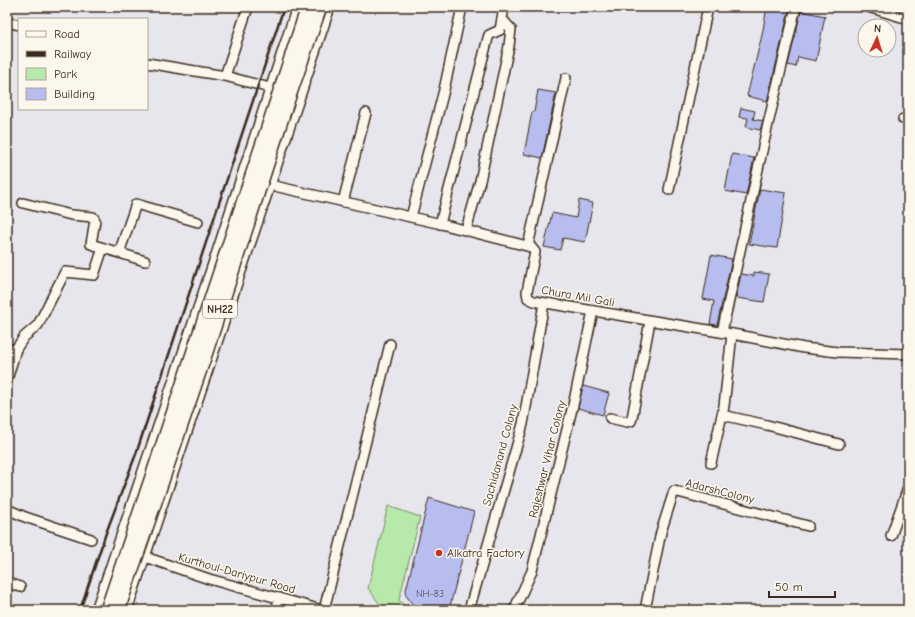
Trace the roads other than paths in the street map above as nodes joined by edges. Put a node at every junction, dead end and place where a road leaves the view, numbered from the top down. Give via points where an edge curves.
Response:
1 (248, 7) edge
2 (297, 7) edge
3 (308, 7) edge
4 (320, 7) edge
5 (330, 7) edge
6 (462, 7) edge
7 (504, 7) edge
8 (708, 7) edge
9 (796, 7) edge
10 (868, 7) edge
11 (502, 18) junction
12 (908, 19) edge
13 (7, 22) edge
14 (18, 25) edge
15 (148, 63) edge
16 (226, 76) junction
17 (566, 78) dead end
18 (270, 88) junction
19 (366, 113) dead end
20 (270, 185) junction
21 (669, 190) dead end
22 (233, 202) junction
23 (343, 202) junction
24 (23, 203) dead end
25 (261, 212) junction
26 (411, 217) junction
27 (198, 222) dead end
28 (440, 224) junction
29 (466, 230) junction
30 (528, 246) junction
31 (103, 248) junction
32 (119, 253) junction
33 (145, 261) dead end
34 (544, 303) junction
35 (593, 311) junction
36 (650, 321) junction
37 (722, 332) junction
38 (732, 334) junction
39 (390, 344) dead end
40 (12, 349) edge
41 (908, 354) edge
42 (7, 380) edge
43 (722, 415) junction
44 (610, 418) dead end
45 (839, 444) dead end
46 (711, 464) dead end
47 (908, 488) edge
48 (7, 509) edge
49 (808, 526) dead end
50 (891, 536) dead end
51 (91, 539) dead end
52 (145, 557) junction
53 (7, 582) edge
54 (20, 587) dead end
55 (280, 598) junction
56 (100, 608) edge
57 (110, 610) edge
58 (118, 610) edge
59 (127, 610) edge
60 (276, 610) edge
61 (323, 610) edge
62 (469, 610) edge
63 (514, 610) edge
64 (645, 610) edge

1 - 16 street
2 - 18 street
3 - 56 highway, NH22, bridge via 156,465
4 - 58 highway, NH22, bridge
5 - 20 street
6 - 26 street via 444,90
7 - 11 street
8 - 21 street
9 - 37 street
10 - 12 street
11 - 28 street via 500,30 488,38
11 - 29 street via 511,29 509,46 480,181
13 - 14 street
15 - 16 street
16 - 18 street
17 - 30 street
18 - 22 street
19 - 23 street
20 - 23 street
20 - 25 street
22 - 25 street
22 - 56 street
23 - 26 street
24 - 31 street via 71,215 93,217 95,220 90,243
25 - 52 street
26 - 28 street
27 - 32 street via 136,204
28 - 29 street
29 - 30 street
30 - 34 street, Chura Mil Gali via 535,252 528,296 530,300
31 - 32 street
31 - 40 street via 94,275 68,271 64,273 38,325
32 - 33 street
34 - 35 street, Chura Mil Gali
34 - 62 street, Sachidanand Colony via 523,424
35 - 36 street, Chura Mil Gali
35 - 63 street, Rajeshwar Vihar Colony via 532,571
36 - 37 street, Chura Mil Gali
36 - 44 street via 632,418 627,422
37 - 38 street, Chura Mil Gali
38 - 41 street, Chura Mil Gali via 826,351
38 - 43 street
39 - 61 street
40 - 42 street
43 - 45 street
43 - 46 street
47 - 50 street
48 - 51 street
49 - 64 street, AdarshColony via 674,491 661,532
52 - 55 street, Kurthoul-Dariypur Road via 209,579
52 - 59 street
53 - 54 street
55 - 60 street
55 - 61 street, Kurthoul-Dariypur Road
56 - 57 street

